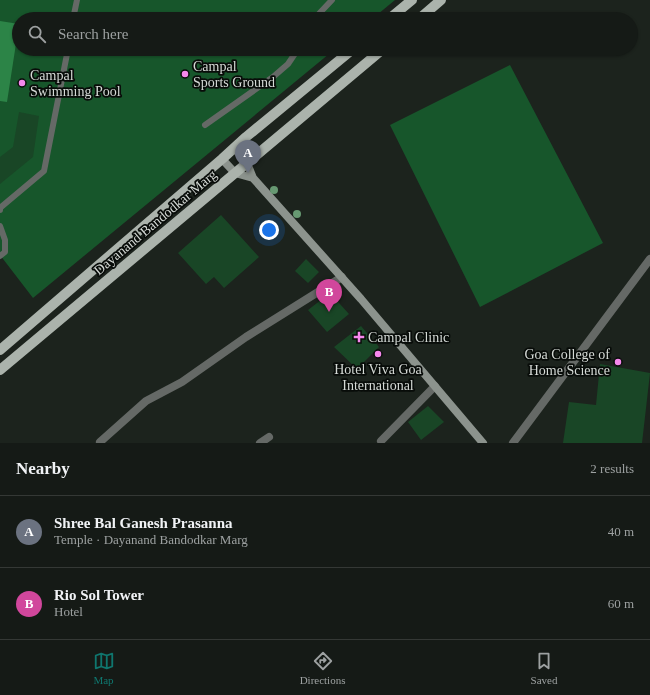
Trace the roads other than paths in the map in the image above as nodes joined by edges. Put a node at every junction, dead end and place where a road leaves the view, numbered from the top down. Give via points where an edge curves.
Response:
1 (77, 0) edge
2 (332, 0) edge
3 (412, 0) edge
4 (441, 0) edge
5 (75, 12) edge
6 (321, 12) edge
7 (397, 12) edge
8 (427, 12) edge
9 (67, 56) edge
10 (293, 56) edge
11 (344, 56) edge
12 (375, 56) edge
13 (205, 125) dead end
14 (234, 148) junction
15 (222, 159) junction
16 (247, 163) junction
17 (235, 173) junction
18 (253, 178) junction
19 (0, 210) edge
20 (0, 226) edge
21 (0, 256) edge
22 (650, 259) edge
23 (342, 277) junction
24 (0, 350) edge
25 (0, 370) edge
26 (435, 386) junction
27 (269, 437) dead end
28 (381, 440) dead end
29 (100, 442) edge
30 (260, 443) edge
31 (483, 443) edge
32 (513, 443) edge

1 - 5 lane
2 - 6 lane
3 - 7 main road
4 - 8 main road
9 - 19 lane via 44,171
10 - 13 lane via 273,77
11 - 14 main road, Dayanand Bandodkar Marg
12 - 16 main road, Dayanand Bandodkar Marg
14 - 15 main road, Dayanand Bandodkar Marg
14 - 16 main road
15 - 17 main road
15 - 24 main road, Dayanand Bandodkar Marg
16 - 17 main road, Dayanand Bandodkar Marg
16 - 18 main road
17 - 18 main road
17 - 25 main road, Dayanand Bandodkar Marg
18 - 23 main road
20 - 21 lane via 5,240 5,252
22 - 32 street
23 - 26 main road
23 - 29 street via 246,337 182,382 146,401
26 - 28 street
26 - 31 main road
27 - 30 street

